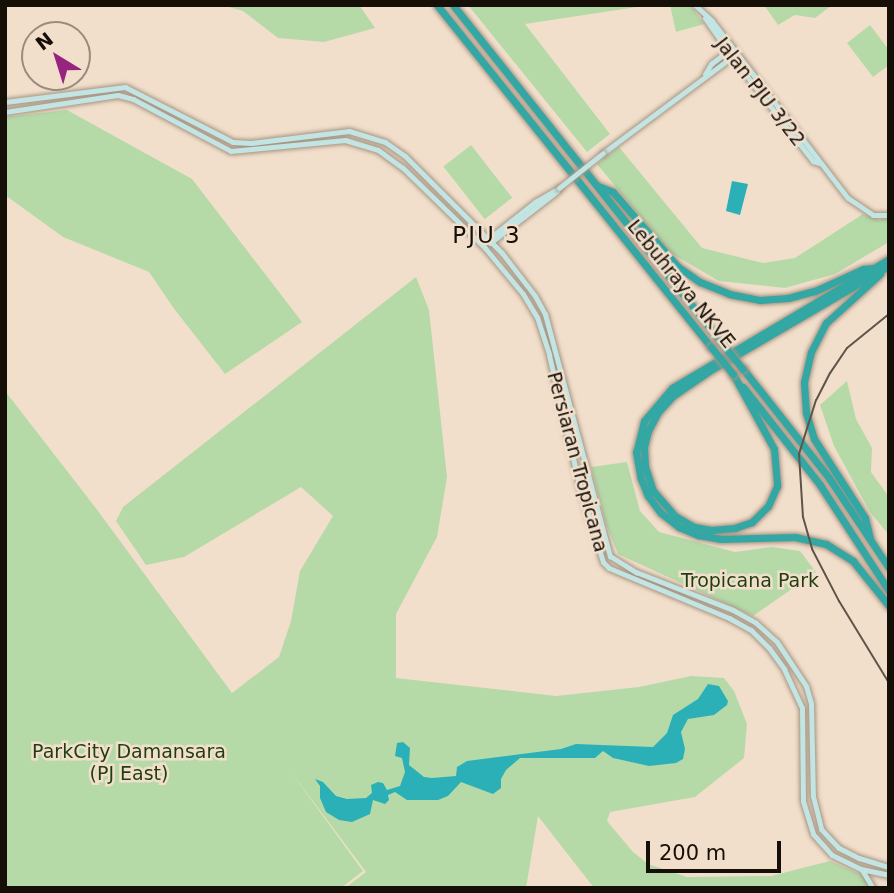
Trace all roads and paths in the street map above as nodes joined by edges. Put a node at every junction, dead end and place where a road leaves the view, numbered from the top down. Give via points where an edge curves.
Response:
1 (437, 5) edge
2 (453, 5) edge
3 (695, 5) edge
4 (730, 49) junction
5 (734, 55) junction
6 (704, 75) junction
7 (20, 101) junction
8 (5, 102) edge
9 (64, 104) junction
10 (5, 111) edge
11 (597, 186) junction
12 (559, 188) junction
13 (889, 215) edge
14 (503, 233) junction
15 (490, 240) junction
16 (484, 246) junction
17 (502, 253) junction
18 (889, 259) edge
19 (882, 268) edge
20 (733, 374) junction
21 (564, 386) junction
22 (555, 387) junction
23 (870, 538) junction
24 (889, 568) edge
25 (889, 591) edge
26 (889, 606) edge
27 (889, 867) edge
28 (861, 869) junction
29 (889, 875) edge
30 (873, 888) edge

1 - 20 highway, Lebuhraya NKVE, bridge
2 - 11 highway, Lebuhraya NKVE
3 - 4 main road, Jalan PJU 3/22
4 - 5 main road, Jalan PJU 3/22
4 - 6 main road
5 - 6 main road
5 - 13 main road, Jalan PJU 3/22 via 848,198 873,215
6 - 12 main road, bridge
7 - 8 main road
7 - 9 main road via 27,106
7 - 10 main road
7 - 15 main road, Persiaran Tropicana via 118,87 131,89 233,142 335,130 361,133 405,156
9 - 10 main road
9 - 16 main road, Persiaran Tropicana via 125,96 231,151 332,139 358,142 403,168
11 - 19 highway via 612,192 677,265 700,282 729,294 760,300 788,298 815,291 863,268
11 - 23 highway, Lebuhraya NKVE, bridge via 829,478
12 - 14 main road
12 - 15 main road
14 - 15 main road
14 - 17 main road via 498,239
15 - 16 main road
15 - 17 main road, Persiaran Tropicana
16 - 22 main road, Persiaran Tropicana via 537,317
17 - 21 main road, Persiaran Tropicana via 545,314
18 - 19 highway
19 - 20 highway via 709,371 663,406 645,438 646,474 667,509 694,527 725,530 752,522 768,506 777,486 774,449
19 - 23 highway via 826,323 811,352 804,382 814,439 865,518
19 - 26 highway via 666,393 644,421 636,452 648,496 679,527 720,538 795,537 826,544 853,561
20 - 25 highway, Lebuhraya NKVE via 820,485
21 - 22 main road
21 - 27 main road, Persiaran Tropicana via 610,556 636,572 733,610 777,642 806,686 811,703 813,796 821,829 839,848
22 - 28 main road, Persiaran Tropicana via 603,562 729,618 751,630 769,648 802,708 801,774 810,825 824,849
23 - 24 highway, Lebuhraya NKVE
28 - 29 main road, Persiaran Tropicana
28 - 30 main road

